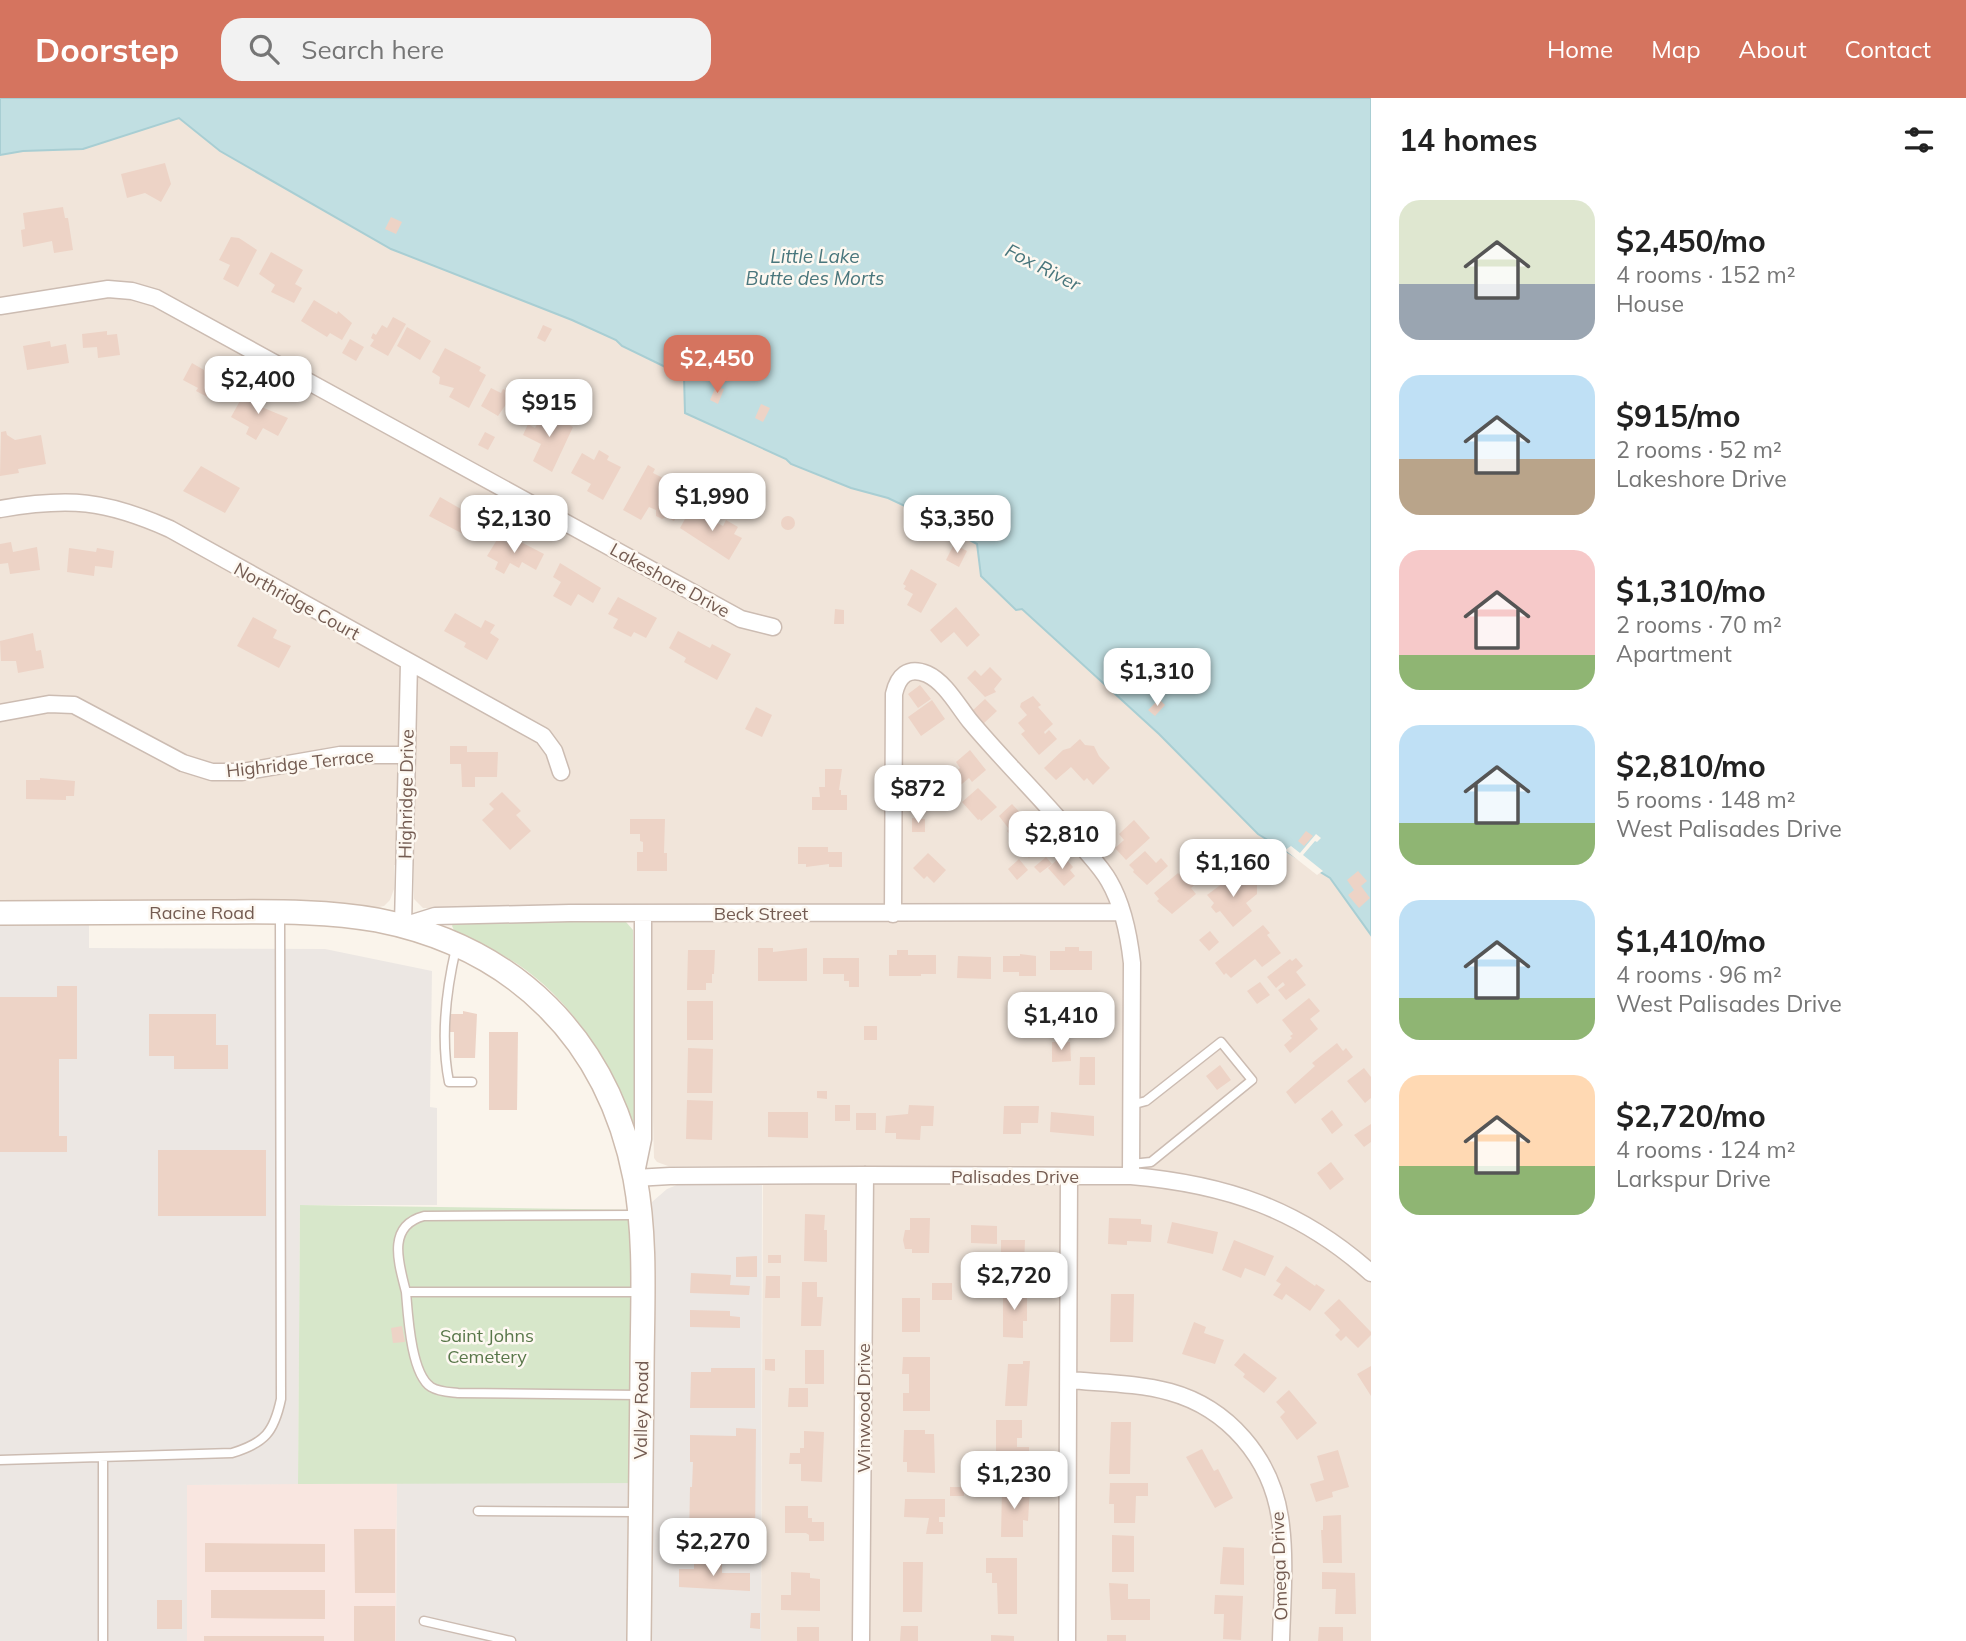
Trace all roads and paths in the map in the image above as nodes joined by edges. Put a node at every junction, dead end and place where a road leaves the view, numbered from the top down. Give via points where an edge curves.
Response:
1 (0, 306) edge
2 (0, 509) edge
3 (773, 627) dead end
4 (409, 663) junction
5 (0, 713) edge
6 (406, 755) junction
7 (561, 772) dead end
8 (279, 912) junction
9 (1121, 912) junction
10 (0, 913) edge
11 (643, 913) junction
12 (893, 914) junction
13 (403, 926) junction
14 (457, 945) junction
15 (472, 1082) dead end
16 (1131, 1105) junction
17 (1131, 1170) junction
18 (864, 1175) junction
19 (1069, 1176) junction
20 (635, 1178) junction
21 (639, 1215) junction
22 (1371, 1273) edge
23 (406, 1292) junction
24 (642, 1292) junction
25 (1069, 1380) junction
26 (642, 1395) junction
27 (103, 1457) junction
28 (0, 1461) edge
29 (478, 1511) dead end
30 (640, 1512) junction
31 (424, 1621) dead end
32 (103, 1641) edge
33 (512, 1641) edge
34 (635, 1641) edge
35 (861, 1641) edge
36 (1067, 1641) edge
37 (1282, 1641) edge

1 - 3 street, Lakeshore Drive via 108,289 156,298 741,619
2 - 4 street, Northridge Court via 63,501 135,514 170,529
4 - 6 street, Highridge Drive
4 - 7 street, Northridge Court via 543,736
5 - 6 street, Highridge Terrace via 49,704 74,705 183,763 212,772 242,772 340,755
6 - 13 street, Highridge Drive
8 - 10 main road, Racine Road
8 - 13 main road, Racine Road
8 - 27 lane via 281,1399 275,1424 260,1441 232,1453
9 - 12 street, Beck Street
9 - 12 street via 1101,870 1067,828 941,685 911,671 897,681 894,694
9 - 16 street via 1132,963
11 - 12 street, Beck Street
11 - 13 street, Beck Street via 435,916
11 - 20 street, Valley Road via 643,1139
13 - 14 main road, Valley Road
14 - 15 lane via 448,982 444,1060 449,1082
14 - 20 main road, Valley Road via 513,976 559,1017 578,1041 620,1121
16 - 17 street
16 - 17 lane via 1146,1101 1221,1042 1252,1080 1151,1162
17 - 19 street, Palisades Drive
17 - 22 street, Palisades Drive via 1209,1186 1262,1204 1331,1240
18 - 19 street, Palisades Drive
18 - 20 street, Palisades Drive
18 - 35 street, Winwood Drive
19 - 25 street
20 - 21 main road, Valley Road
21 - 23 lane via 435,1215 414,1219 398,1242
21 - 24 main road, Valley Road
23 - 24 lane
23 - 26 lane via 419,1372 432,1388 458,1393
24 - 26 main road, Valley Road
25 - 36 street
25 - 37 street, Omega Drive via 1153,1388 1183,1396 1212,1411 1248,1443 1265,1470 1280,1516
26 - 30 main road, Valley Road
27 - 28 lane
27 - 32 lane
29 - 30 lane
30 - 34 main road, Valley Road
31 - 33 lane

